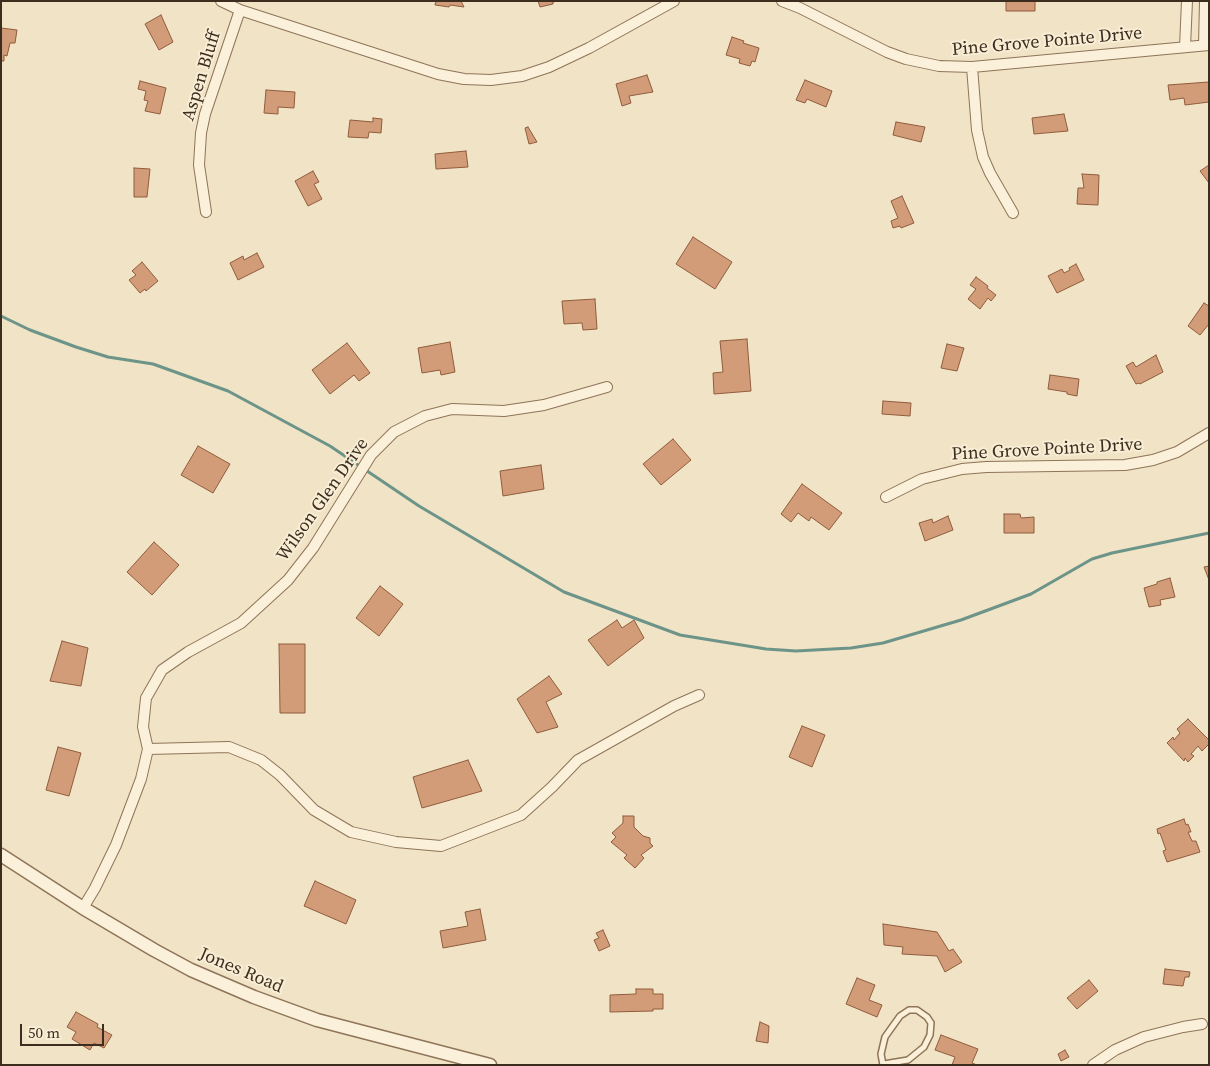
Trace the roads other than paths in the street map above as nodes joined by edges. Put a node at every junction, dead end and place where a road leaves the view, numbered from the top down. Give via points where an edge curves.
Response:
1 (221, 1) edge
2 (674, 1) edge
3 (782, 1) edge
4 (1187, 1) edge
5 (1205, 1) edge
6 (240, 10) junction
7 (1206, 45) edge
8 (1185, 47) junction
9 (972, 66) junction
10 (206, 212) dead end
11 (1013, 213) dead end
12 (607, 386) dead end
13 (1209, 433) edge
14 (886, 497) dead end
15 (699, 695) dead end
16 (148, 749) junction
17 (1, 855) edge
18 (83, 908) junction
19 (1202, 1024) dead end
20 (883, 1064) edge
21 (490, 1065) edge
22 (1093, 1065) edge

1 - 6 street
2 - 6 street via 549,67 522,76 492,80 438,74
3 - 9 street, Pine Grove Pointe Drive via 906,59 939,66
4 - 8 street
5 - 7 street
6 - 10 street, Aspen Bluff via 201,133 199,165
7 - 8 street, Pine Grove Pointe Drive
8 - 9 street, Pine Grove Pointe Drive
9 - 11 street via 977,130 983,157
12 - 16 street, Wilson Glen Drive via 544,405 504,411 452,409 425,416 394,432 371,455 313,548 288,580 241,623 162,670 146,698 143,727
13 - 14 street, Pine Grove Pointe Drive via 1177,452 1153,460 1125,465 962,469 922,479
15 - 16 street via 578,760 521,814 441,846 396,842 351,832 314,810 261,760 229,747
16 - 18 street, Wilson Glen Drive via 141,779 120,836
17 - 18 street, Jones Road
18 - 21 street, Jones Road via 191,970 254,997 317,1020
19 - 22 street via 1144,1037 1115,1050
20 - 20 lane via 881,1054 885,1037 900,1016 909,1010 917,1010 927,1017 931,1022 930,1035 924,1047 908,1060

